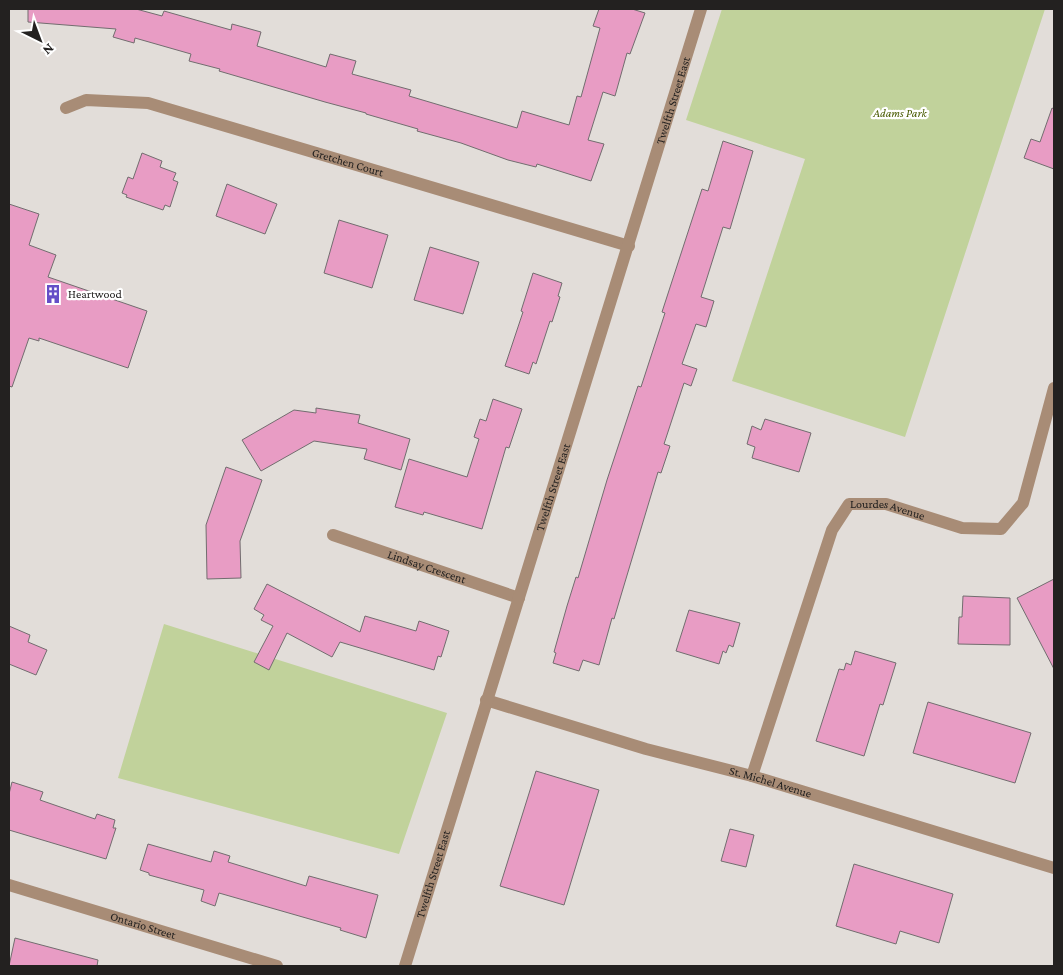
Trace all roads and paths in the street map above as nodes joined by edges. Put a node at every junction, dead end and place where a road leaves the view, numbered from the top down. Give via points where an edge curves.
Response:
1 (702, 9) edge
2 (66, 108) dead end
3 (629, 246) junction
4 (1054, 388) edge
5 (333, 534) dead end
6 (519, 598) junction
7 (486, 700) junction
8 (752, 776) junction
9 (1054, 868) edge
10 (9, 885) edge
11 (277, 966) edge
12 (405, 966) edge

1 - 3 street, Twelfth Street East
2 - 3 street, Gretchen Court via 86,100 148,103
3 - 6 street, Twelfth Street East
4 - 8 street, Lourdes Avenue via 1023,503 1001,529 962,528 886,504 849,504 832,530
5 - 6 street, Lindsay Crescent
6 - 7 street, Twelfth Street East
7 - 8 street, St. Michel Avenue via 646,749
7 - 12 street, Twelfth Street East
8 - 9 street, St. Michel Avenue
10 - 11 street, Ontario Street

